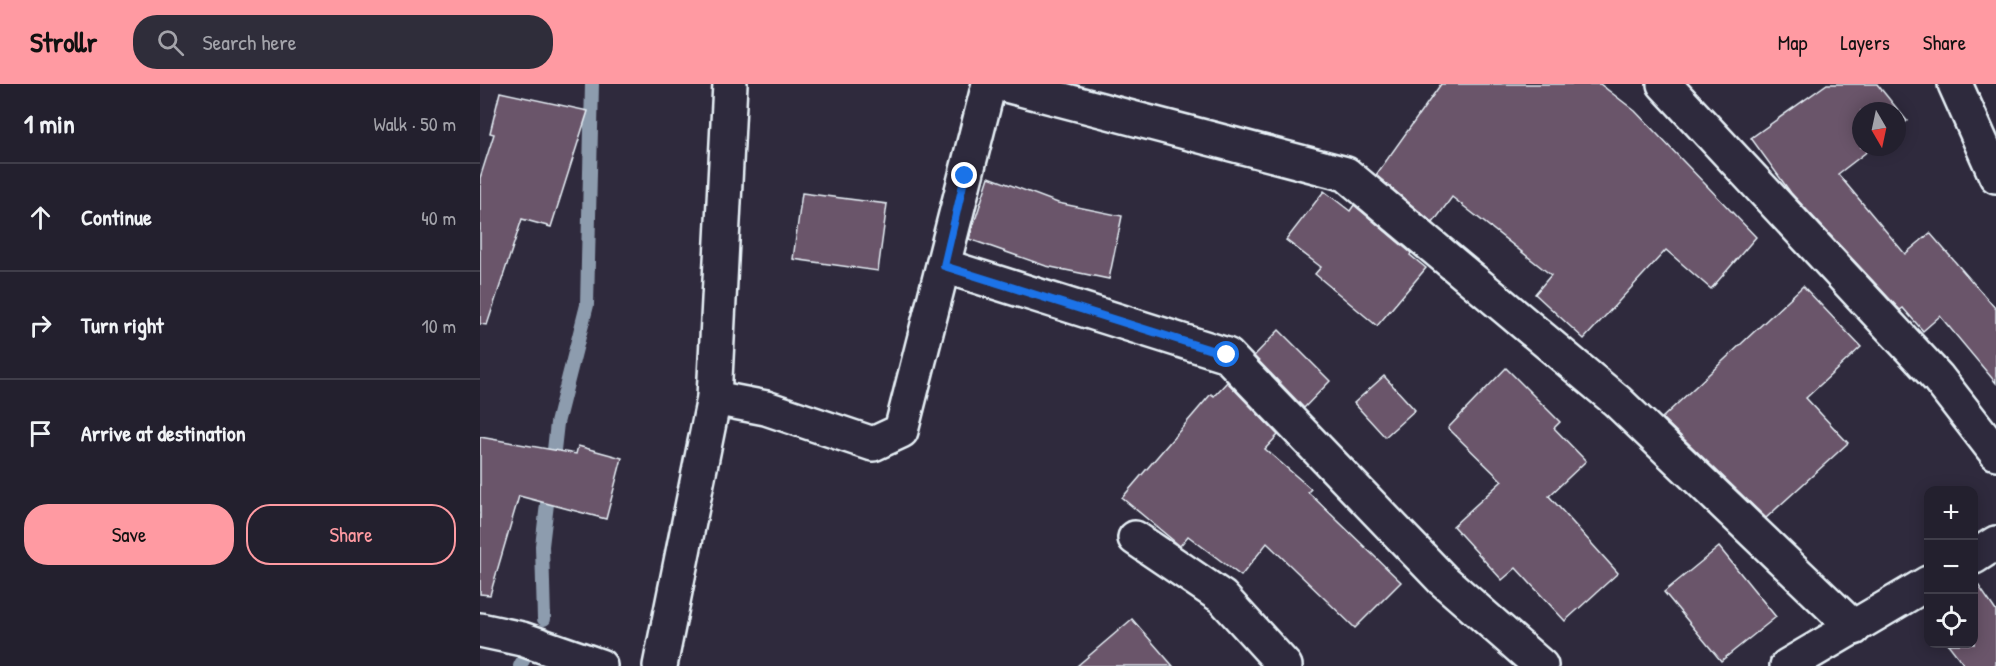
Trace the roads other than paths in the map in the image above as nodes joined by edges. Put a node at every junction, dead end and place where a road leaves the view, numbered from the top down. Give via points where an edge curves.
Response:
1 (730, 84) edge
2 (989, 84) edge
3 (1002, 84) edge
4 (1664, 84) edge
5 (1955, 84) edge
6 (1996, 177) edge
7 (944, 266) junction
8 (714, 398) junction
9 (1996, 453) edge
10 (1135, 538) dead end
11 (1996, 543) edge
12 (1978, 554) edge
13 (1924, 586) edge
14 (1854, 628) junction
15 (480, 630) edge
16 (600, 666) edge
17 (660, 666) edge
18 (1285, 666) edge
19 (1541, 666) edge
20 (1787, 666) edge

1 - 8 street
2 - 7 street
3 - 14 street via 1346,174 1617,401
4 - 9 street via 1938,378
5 - 6 street
7 - 8 street via 901,431 873,444 766,408
7 - 19 street via 1227,355 1443,580
8 - 17 street
10 - 18 street via 1222,597
11 - 12 street
13 - 14 street
14 - 20 street
15 - 16 street via 522,639

